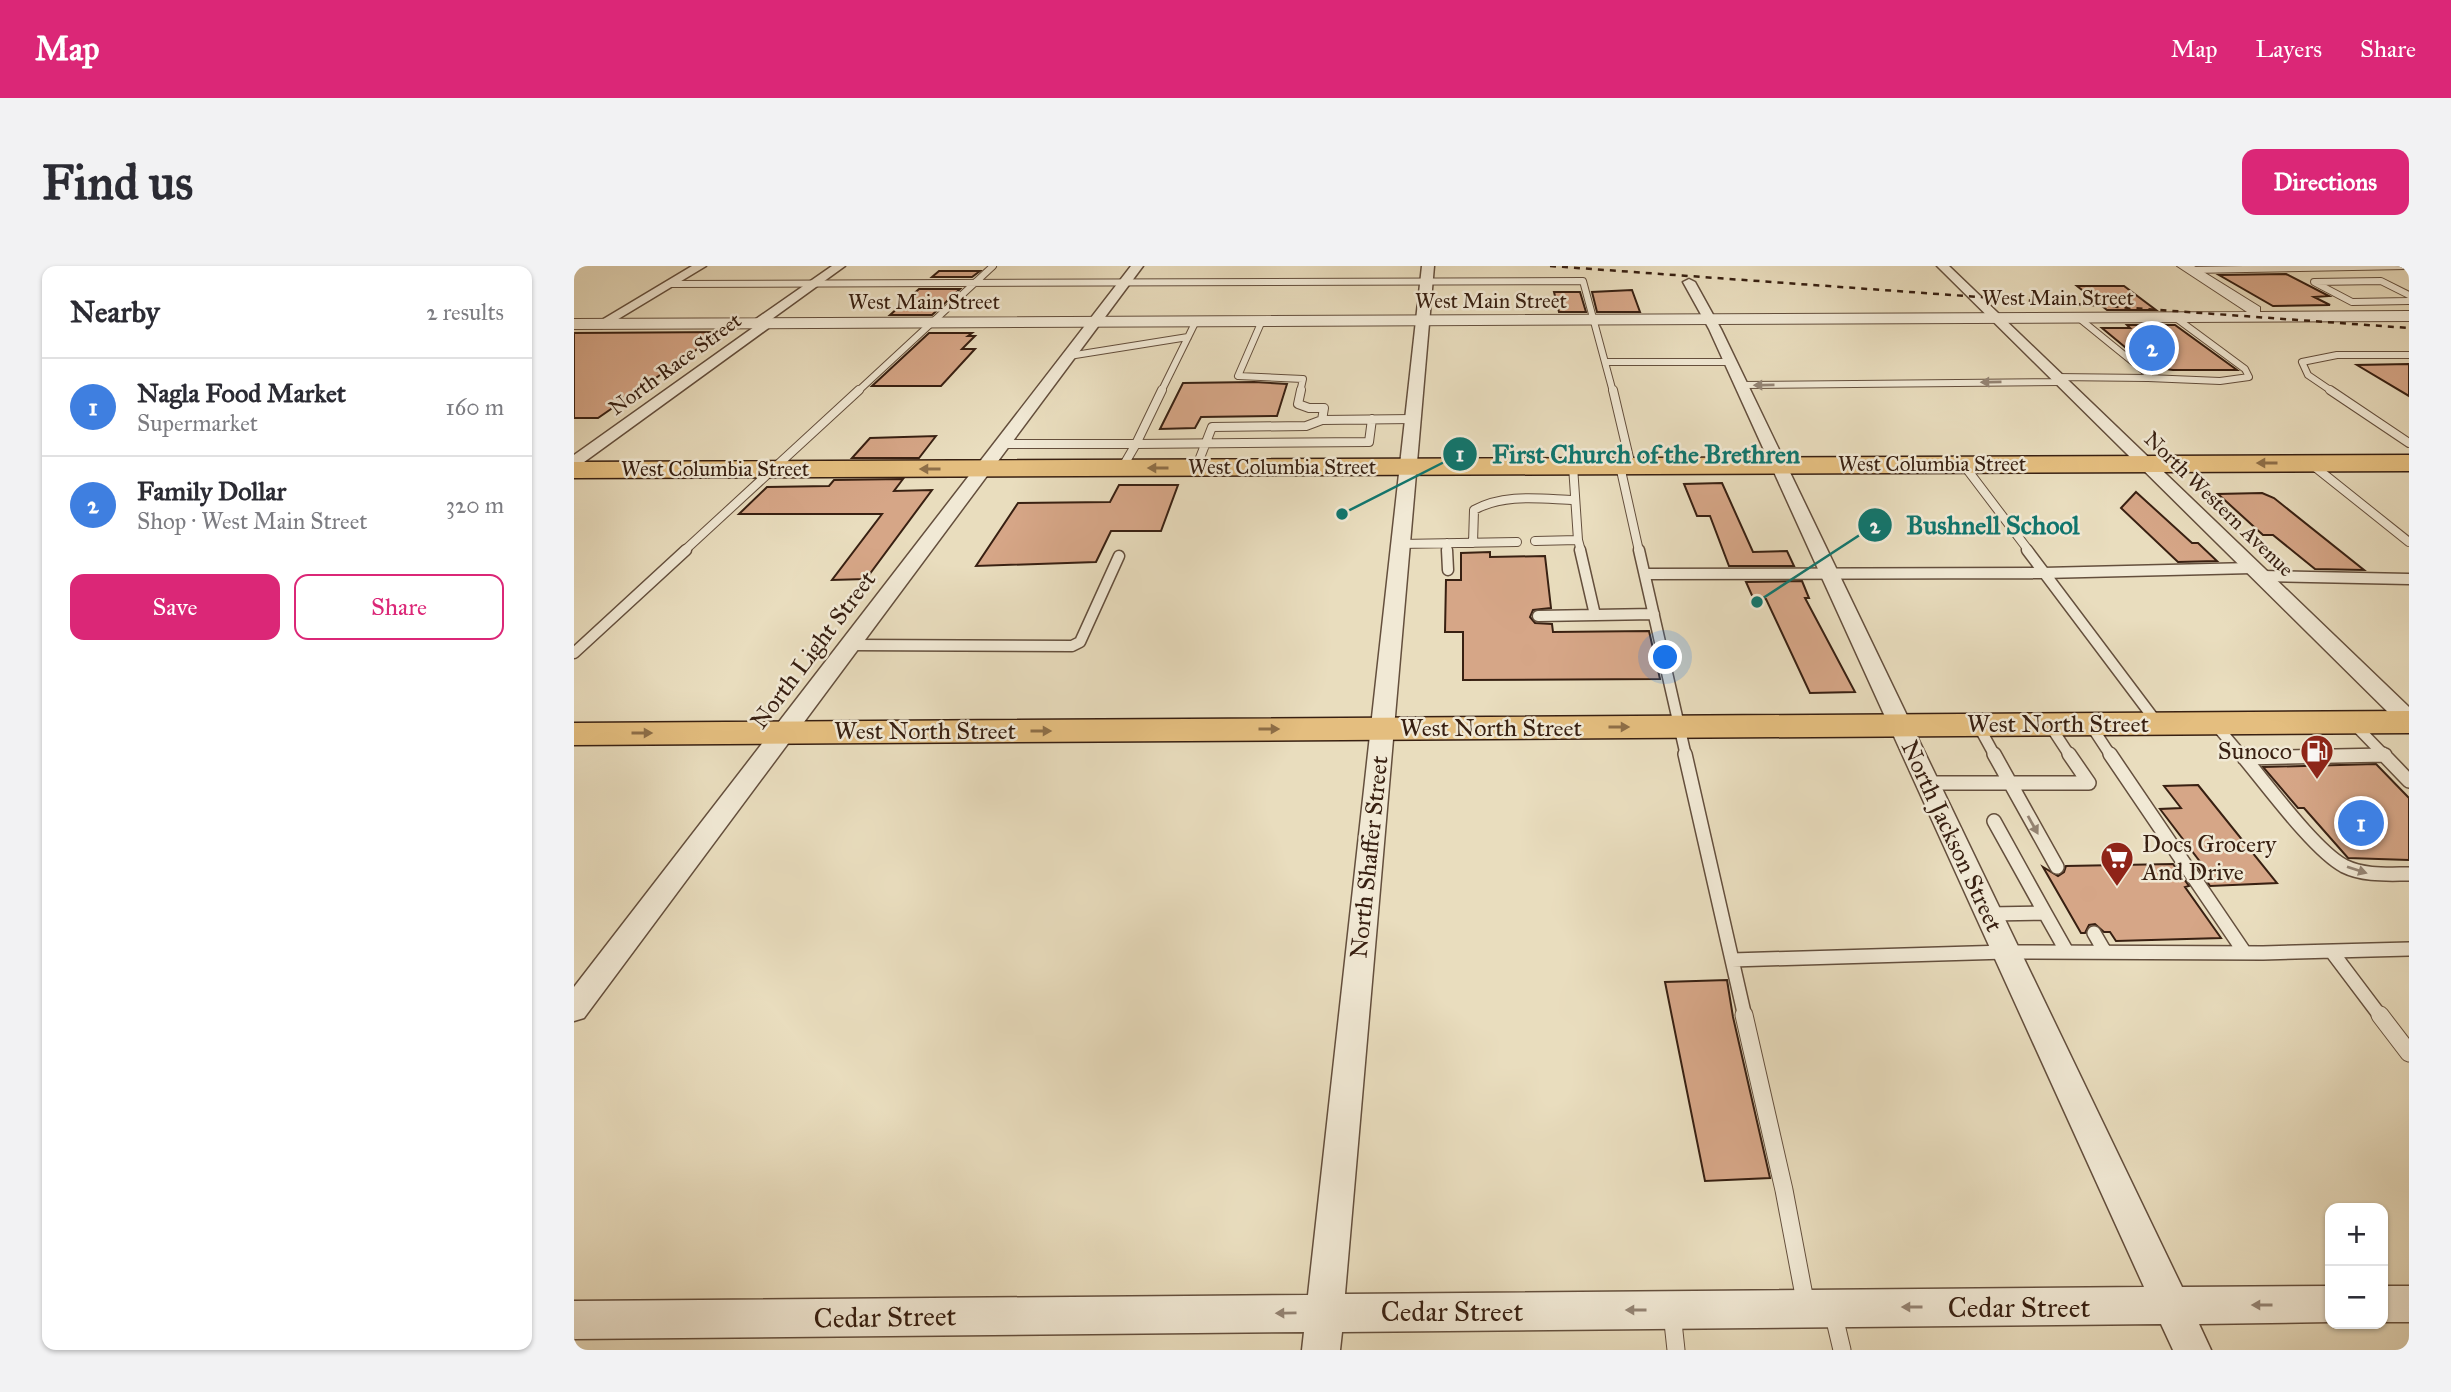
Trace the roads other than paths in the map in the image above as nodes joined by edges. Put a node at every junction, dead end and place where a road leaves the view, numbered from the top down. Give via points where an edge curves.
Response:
1 (700, 266) edge
2 (839, 266) edge
3 (993, 266) edge
4 (1137, 266) edge
5 (1428, 266) edge
6 (1943, 266) edge
7 (2406, 266) edge
8 (2187, 268) edge
9 (976, 281) junction
10 (1583, 281) joint
11 (817, 282) junction
12 (1125, 282) junction
13 (1426, 282) junction
14 (1689, 282) dead end
15 (669, 284) junction
16 (2409, 295) edge
17 (2409, 301) edge
18 (2253, 310) dead end
19 (2409, 316) edge
20 (2176, 318) junction
21 (2080, 319) junction
22 (1997, 320) junction
23 (1711, 321) junction
24 (1422, 322) junction
25 (1594, 322) junction
26 (928, 323) junction
27 (1094, 323) junction
28 (1261, 323) junction
29 (574, 324) edge
30 (601, 324) junction
31 (761, 324) junction
32 (1192, 330) junction
33 (2409, 355) edge
34 (1069, 356) junction
35 (1606, 362) junction
36 (1735, 373) junction
37 (2148, 378) junction
38 (2057, 379) junction
39 (1373, 419) junction
40 (1413, 419) junction
41 (1322, 420) junction
42 (1205, 443) junction
43 (1002, 444) junction
44 (1136, 444) junction
45 (2409, 448) edge
46 (574, 462) edge
47 (2143, 463) junction
48 (2310, 463) junction
49 (1963, 464) junction
50 (1778, 465) junction
51 (1573, 466) junction
52 (1625, 466) junction
53 (1408, 467) junction
54 (984, 468) junction
55 (1122, 468) junction
56 (1195, 468) junction
57 (772, 469) junction
58 (574, 470) edge
59 (1575, 500) junction
60 (1578, 540) junction
61 (1535, 541) dead end
62 (1517, 542) dead end
63 (2409, 542) edge
64 (1447, 543) junction
65 (1473, 543) junction
66 (1400, 544) junction
67 (1119, 556) dead end
68 (1448, 570) dead end
69 (2256, 572) junction
70 (1829, 573) junction
71 (2043, 573) junction
72 (1645, 574) junction
73 (2409, 579) edge
74 (1654, 614) junction
75 (1595, 615) junction
76 (1538, 616) dead end
77 (574, 637) edge
78 (591, 637) junction
79 (850, 645) junction
80 (574, 653) edge
81 (2409, 721) edge
82 (2352, 722) junction
83 (2049, 724) junction
84 (2090, 724) junction
85 (2158, 724) junction
86 (2215, 724) junction
87 (1900, 725) junction
88 (1978, 725) junction
89 (1679, 727) junction
90 (1382, 729) junction
91 (784, 732) junction
92 (574, 734) edge
93 (2385, 755) junction
94 (2244, 758) junction
95 (2392, 781) dead end
96 (2409, 781) edge
97 (1927, 783) junction
98 (2010, 783) junction
99 (1994, 821) dead end
100 (2057, 867) dead end
101 (2409, 874) edge
102 (2045, 913) junction
103 (1988, 914) junction
104 (2094, 933) dead end
105 (2409, 949) edge
106 (2006, 952) junction
107 (2067, 952) junction
108 (2105, 952) junction
109 (2332, 952) junction
110 (2245, 953) junction
111 (1732, 960) junction
112 (574, 1009) edge
113 (2409, 1053) edge
114 (2325, 1304) edge
115 (2388, 1304) edge
116 (2409, 1304) edge
117 (2171, 1306) junction
118 (1820, 1308) junction
119 (1672, 1309) junction
120 (1325, 1312) junction
121 (574, 1320) edge
122 (1321, 1350) edge
123 (1676, 1350) edge
124 (1842, 1350) edge
125 (2192, 1350) edge

1 - 15 street
2 - 11 street, North Race Street
3 - 9 lane
4 - 12 street, North Light Street
5 - 13 street, North Shaffer Street
6 - 22 street, North Western Avenue
7 - 8 lane
8 - 18 street
9 - 11 lane
9 - 12 lane
9 - 26 lane via 941,317
10 - 13 lane
10 - 25 lane
11 - 15 lane
11 - 31 street, North Race Street
12 - 13 lane
12 - 27 street, North Light Street
13 - 24 street, North Shaffer Street
14 - 23 street, North Jackson Street
15 - 30 street
16 - 17 lane via 2381,281 2314,282 2352,302
19 - 20 street, West Main Street
20 - 21 street, West Main Street
20 - 37 lane via 2245,369 2249,377
21 - 22 street, West Main Street
21 - 37 lane via 2150,375
22 - 23 street, West Main Street
22 - 38 street, North Western Avenue
23 - 25 street, West Main Street
23 - 36 street, North Jackson Street
24 - 25 street, West Main Street
24 - 28 street, West Main Street
24 - 40 street, North Shaffer Street
25 - 35 lane
26 - 27 street, West Main Street
26 - 31 street, West Main Street
26 - 57 lane
27 - 32 street, West Main Street
27 - 34 street, North Light Street
28 - 32 street, West Main Street
28 - 41 lane via 1238,376 1303,379 1298,404 1324,408
29 - 30 street, West Main Street
30 - 31 street, West Main Street
31 - 46 street, North Race Street
32 - 34 lane
32 - 44 lane
33 - 45 lane via 2322,357 2302,362 2308,375
34 - 43 street, North Light Street
35 - 36 lane
35 - 52 lane
38 -> 36 lane
36 - 50 street, North Jackson Street
37 - 38 lane
38 - 47 street, North Western Avenue
39 - 40 lane
39 - 41 lane
39 - 42 lane via 1369,442
40 - 53 street, North Shaffer Street
41 - 42 lane via 1306,426 1212,427
42 - 44 lane
42 - 56 lane
43 - 44 lane
43 - 54 street, North Light Street
44 - 55 lane
45 - 48 main road, West Columbia Street
48 -> 47 main road, West Columbia Street
47 - 49 main road, West Columbia Street
47 - 69 street, North Western Avenue
48 - 63 lane
49 - 50 main road, West Columbia Street
49 - 71 lane
50 - 52 main road, West Columbia Street
50 - 70 street, North Jackson Street
51 - 52 main road, West Columbia Street
51 - 53 main road, West Columbia Street
51 - 59 lane
52 - 72 lane
53 - 56 main road, West Columbia Street
53 - 66 street, North Shaffer Street
54 - 55 main road, West Columbia Street
54 -> 57 main road, West Columbia Street
54 - 79 street, North Light Street
56 -> 55 main road, West Columbia Street
57 - 58 main road, West Columbia Street
57 - 78 lane
59 - 60 lane
59 - 65 lane via 1484,503 1474,510
60 - 61 lane
60 - 75 lane
62 - 65 lane
64 - 65 lane
64 - 66 lane
64 - 68 lane
66 - 90 street, North Shaffer Street
67 - 79 lane via 1080,642 1072,646
69 - 71 lane
69 - 73 lane
69 - 81 street, North Western Avenue
70 - 71 lane
70 - 72 lane
70 - 87 street, North Jackson Street
71 - 85 lane
72 - 74 lane
74 - 75 lane
74 - 89 lane
75 - 76 lane
77 - 78 lane
78 - 80 lane
79 - 91 street, North Light Street
81 - 82 main road, West North Street
82 - 86 main road, West North Street
82 - 93 lane
83 - 84 main road, West North Street
83 - 88 main road, West North Street
83 - 98 lane via 2089,783
84 - 85 main road, West North Street
84 - 110 lane
85 - 86 main road, West North Street
86 - 94 lane
87 - 88 main road, West North Street
87 - 89 main road, West North Street
87 - 97 street, North Jackson Street
88 - 98 lane
90 -> 89 main road, West North Street
89 - 111 lane
91 -> 90 main road, West North Street
90 - 120 street, North Shaffer Street
92 -> 91 main road, West North Street
91 - 112 street, North Light Street
93 - 94 lane
93 - 96 lane
94 -> 101 lane via 2272,784 2315,841 2344,866 2370,874
95 - 96 lane
97 - 98 lane
97 - 103 street, North Jackson Street
98 -> 100 lane
99 - 102 lane
102 - 103 lane
102 - 107 lane
103 - 106 street, North Jackson Street
104 - 108 lane
105 - 109 lane
106 - 107 lane
106 - 111 lane
106 - 117 street, North Jackson Street
107 - 108 lane
108 - 110 lane
109 - 110 lane
109 - 113 lane
111 - 118 lane via 1784,1190
114 -> 117 street, Cedar Street
115 - 116 street
117 -> 118 street, Cedar Street
117 - 125 street, North Jackson Street
118 - 119 street, Cedar Street
118 - 124 lane
119 -> 120 street, Cedar Street
119 - 123 lane
120 -> 121 street, Cedar Street
120 - 122 street, North Shaffer Street

